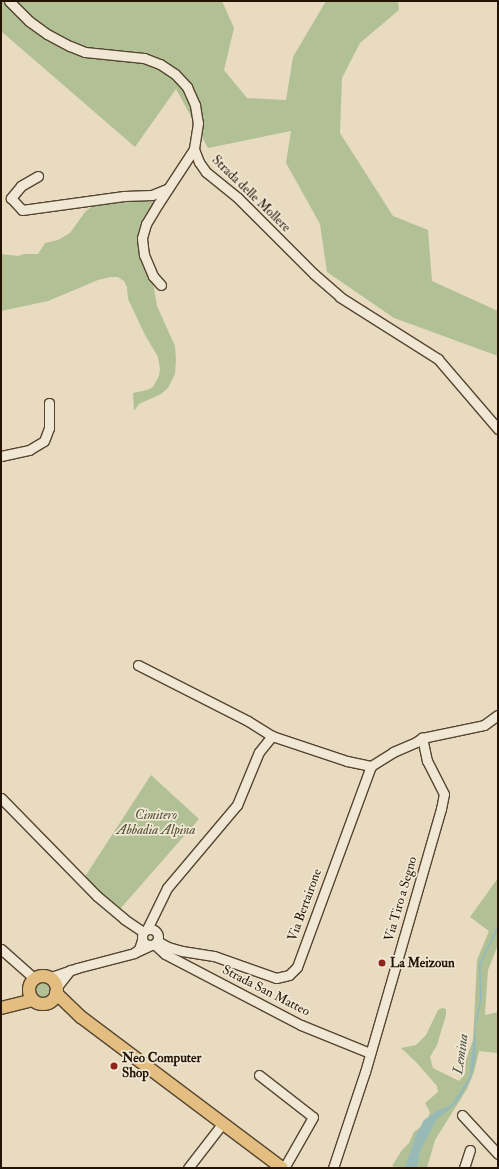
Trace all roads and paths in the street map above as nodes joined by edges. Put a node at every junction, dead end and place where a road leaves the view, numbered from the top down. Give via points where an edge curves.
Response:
1 (9, 1) edge
2 (194, 149) junction
3 (38, 176) dead end
4 (167, 189) junction
5 (161, 285) dead end
6 (49, 402) dead end
7 (498, 429) edge
8 (1, 456) edge
9 (138, 665) dead end
10 (498, 715) edge
11 (272, 736) junction
12 (422, 738) junction
13 (371, 766) junction
14 (1, 798) edge
15 (144, 933) junction
16 (154, 943) junction
17 (1, 949) edge
18 (134, 953) junction
19 (70, 970) junction
20 (48, 978) junction
21 (35, 979) junction
22 (54, 994) junction
23 (31, 997) junction
24 (5, 1007) edge
25 (370, 1053) junction
26 (259, 1075) dead end
27 (462, 1115) dead end
28 (222, 1124) junction
29 (470, 1150) dead end
30 (498, 1154) edge
31 (188, 1168) edge
32 (283, 1168) edge
33 (333, 1168) edge
34 (464, 1168) edge

1 - 2 street via 29,21 70,46 85,52 144,58 160,64 175,74 187,87 195,105 198,123
2 - 4 street
2 - 7 street, Strada delle Mollere via 206,172 238,198 314,274 360,310 438,359
3 - 4 street via 21,186 11,198 22,210 124,196 152,195
4 - 5 street via 146,224 142,238 144,255 153,276
6 - 8 street via 49,428 44,441 29,450
9 - 11 street via 248,721
10 - 12 street via 484,725
11 - 13 street via 347,761
11 - 15 street via 259,752 237,805 167,888
12 - 13 street
12 - 25 street, Via Tiro a Segno via 427,761 444,794
13 - 16 street, Via Bertairone via 297,967 290,975 276,978 214,956
14 - 15 street via 97,896
15 - 16 street via 146,944
15 - 16 street via 156,931 158,936
15 - 18 street via 139,949
16 - 18 street
16 - 25 street, Strada San Matteo via 165,954 302,1025
17 - 21 street
18 - 19 street
19 - 20 street
19 - 22 street
20 - 21 main road
20 - 22 main road via 54,983
21 - 23 main road via 31,984
22 - 23 main road via 41,1004
22 - 28 main road
23 - 24 main road
25 - 33 street, Via Tiro a Segno
26 - 32 street via 313,1117
27 - 30 street
28 - 31 street
28 - 32 main road
29 - 34 street

